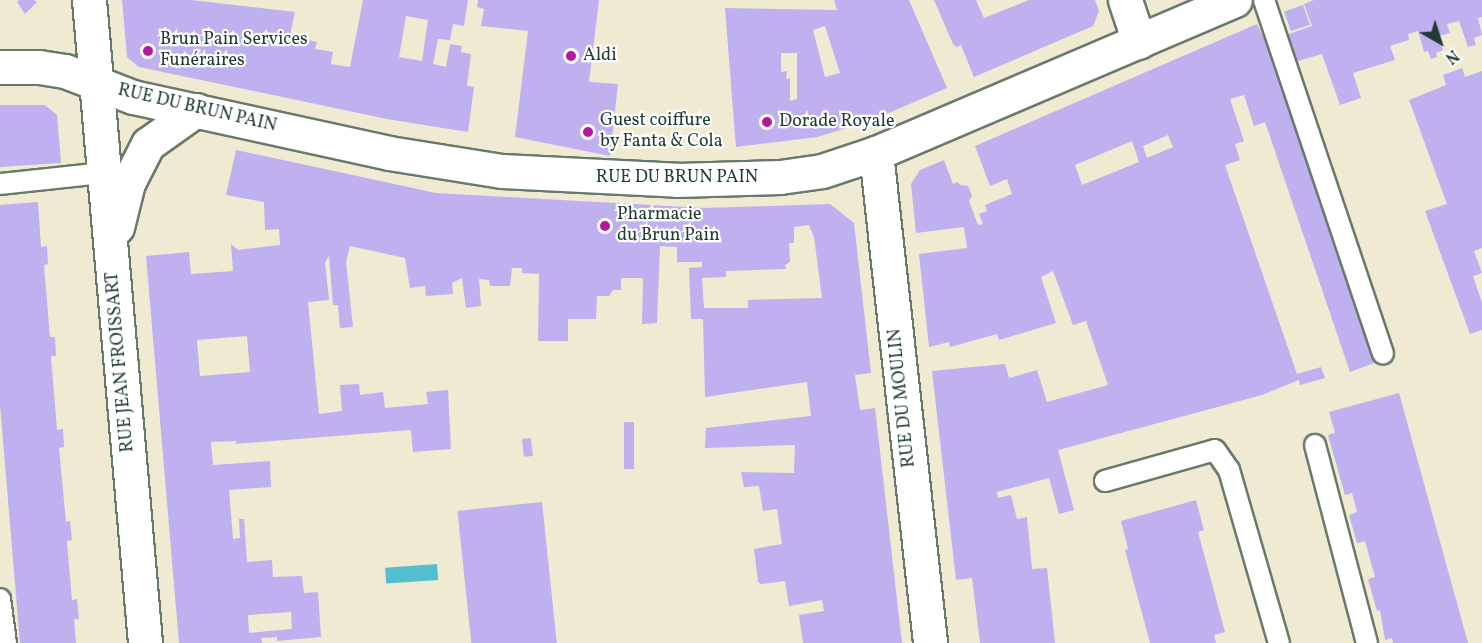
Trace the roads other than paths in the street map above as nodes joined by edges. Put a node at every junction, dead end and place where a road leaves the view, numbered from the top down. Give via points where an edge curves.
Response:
1 (89, 0) edge
2 (1125, 0) edge
3 (1235, 0) edge
4 (1264, 0) edge
5 (1139, 42) junction
6 (0, 67) edge
7 (94, 82) junction
8 (196, 110) junction
9 (876, 153) junction
10 (104, 173) junction
11 (0, 184) edge
12 (111, 253) junction
13 (1383, 353) dead end
14 (1315, 445) dead end
15 (1106, 481) dead end
16 (0, 599) edge
17 (6, 643) edge
18 (145, 643) edge
19 (930, 643) edge
20 (1279, 643) edge
21 (1367, 643) edge

1 - 7 main road, RUE JEAN FROISSART
2 - 5 main road
3 - 5 main road, RUE DU BRUN PAIN
4 - 13 lane
5 - 9 main road, RUE DU BRUN PAIN
6 - 7 main road, RUE DU BRUN PAIN via 65,71
7 - 8 main road, RUE DU BRUN PAIN via 133,97
7 - 10 main road, RUE JEAN FROISSART
8 - 9 main road, RUE DU BRUN PAIN via 416,158 502,171 581,177 780,177 822,171
8 - 12 main road via 148,144 137,160
9 - 19 main road, RUE DU MOULIN
10 - 11 lane
10 - 12 main road, RUE JEAN FROISSART
12 - 18 main road, RUE JEAN FROISSART
14 - 21 lane
15 - 20 lane via 1215,450 1228,470
16 - 17 lane

